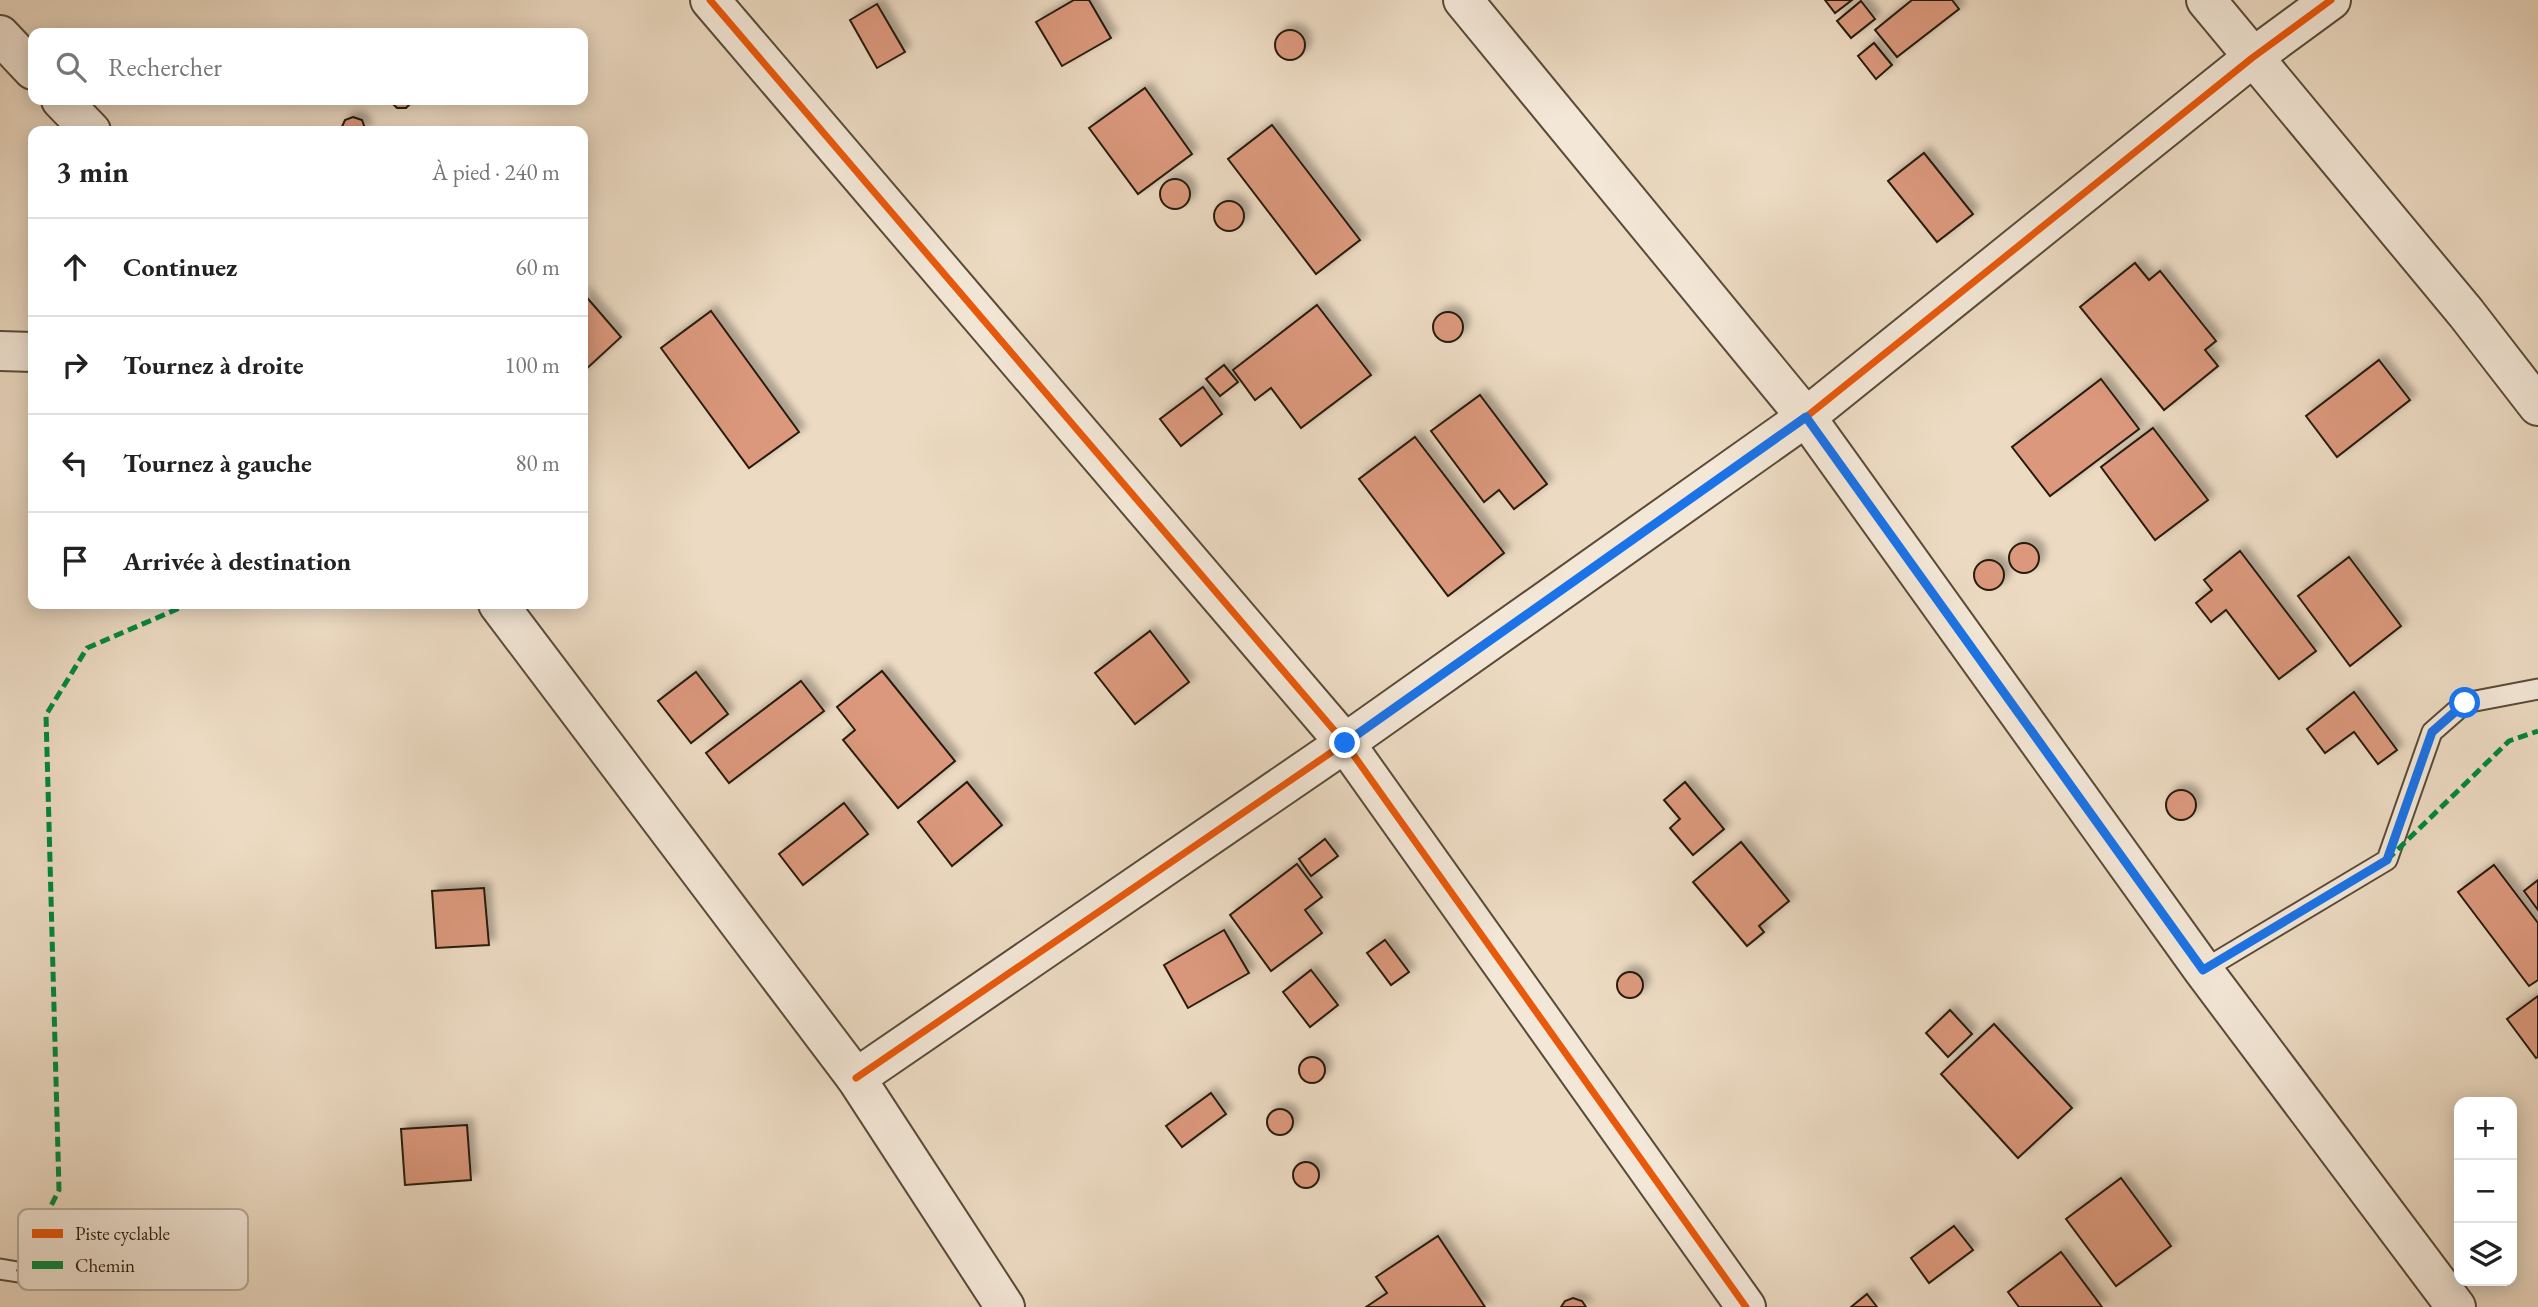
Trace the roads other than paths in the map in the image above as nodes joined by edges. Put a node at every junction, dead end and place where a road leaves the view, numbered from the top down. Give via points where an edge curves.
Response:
1 (710, 0) edge
2 (1463, 0) edge
3 (2206, 0) edge
4 (2330, 0) edge
5 (0, 35) edge
6 (2252, 58) junction
7 (28, 65) edge
8 (66, 105) edge
9 (86, 126) edge
10 (0, 351) edge
11 (28, 352) edge
12 (2538, 406) edge
13 (1806, 417) junction
14 (502, 609) edge
15 (2538, 688) edge
16 (1345, 743) junction
17 (2203, 970) junction
18 (856, 1078) junction
19 (1005, 1307) edge
20 (1746, 1307) edge
21 (2456, 1307) edge

1 - 16 street
2 - 13 street
3 - 6 street
4 - 6 street
5 - 7 street
6 - 12 street
6 - 13 street
8 - 9 street
10 - 11 street
13 - 16 street
13 - 17 street
14 - 18 street
15 - 17 lane via 2465,703 2432,732 2387,860
16 - 18 street
16 - 20 street
17 - 21 street
18 - 19 street

